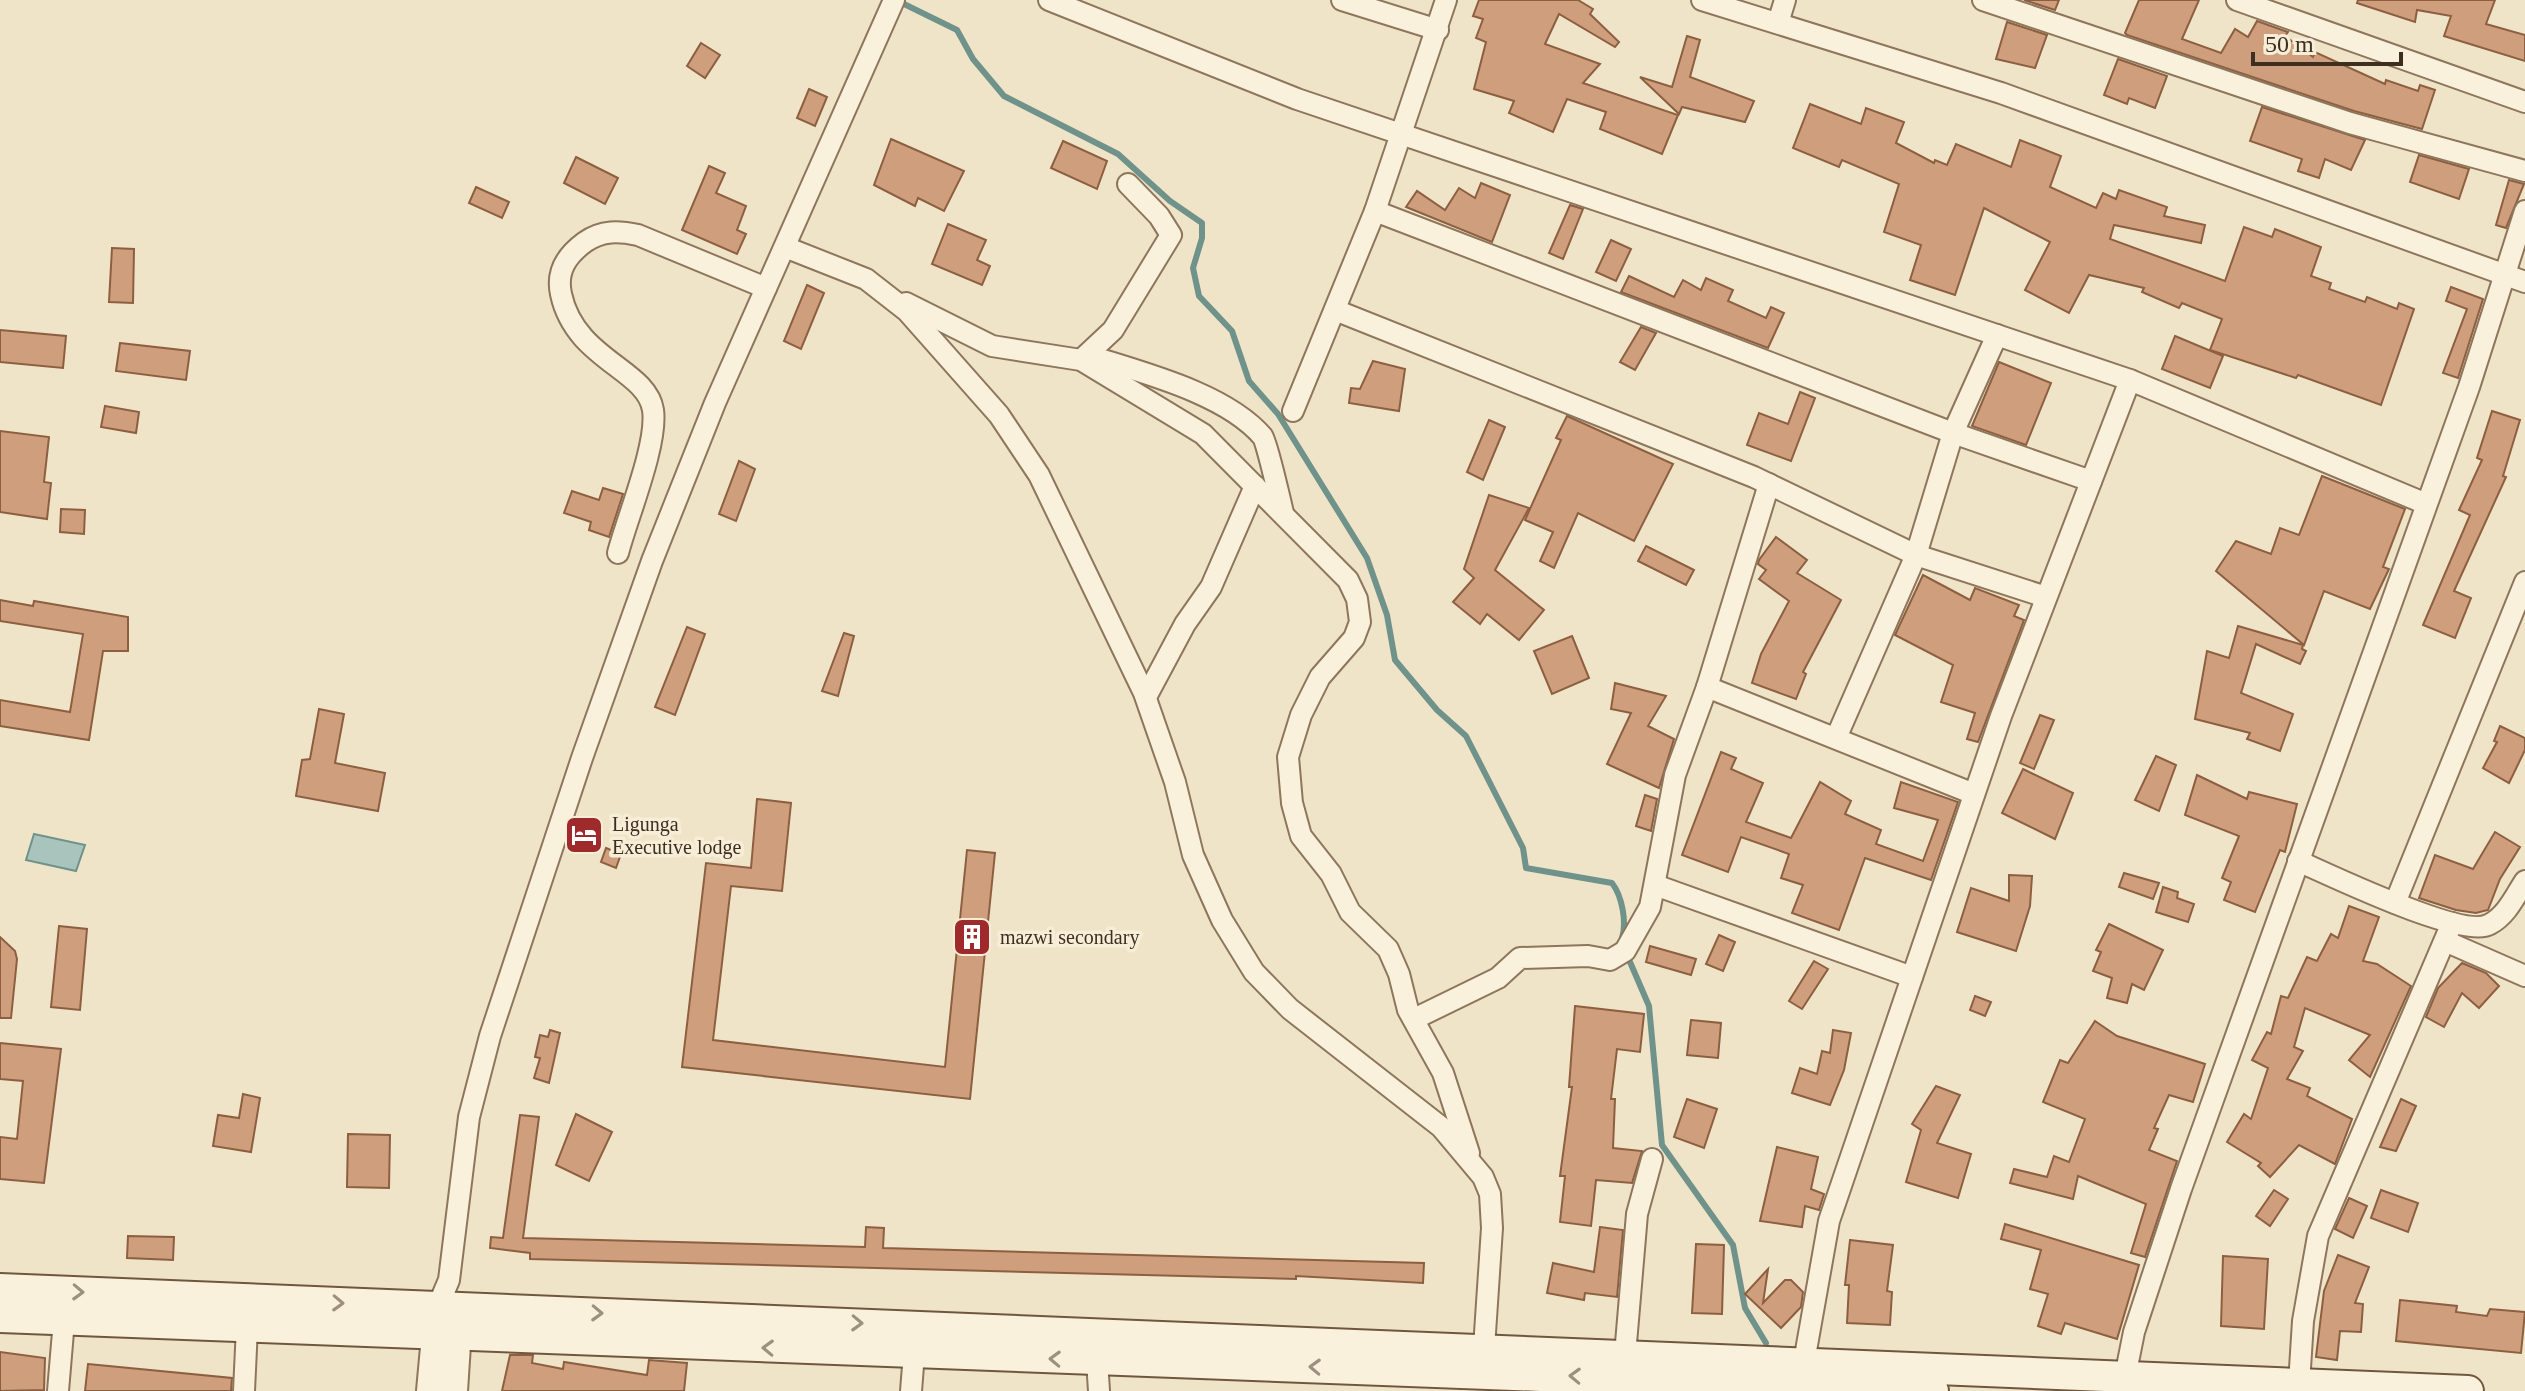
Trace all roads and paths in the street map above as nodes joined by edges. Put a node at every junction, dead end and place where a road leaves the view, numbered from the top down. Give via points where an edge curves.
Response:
1 (894, 0) edge
2 (1049, 0) edge
3 (1342, 0) edge
4 (1446, 0) edge
5 (1702, 0) edge
6 (1785, 0) edge
7 (1983, 0) edge
8 (2237, 0) edge
9 (1778, 23) junction
10 (1438, 30) junction
11 (2525, 102) edge
12 (1402, 132) junction
13 (2525, 171) edge
14 (1128, 184) dead end
15 (1375, 211) junction
16 (2525, 211) edge
17 (785, 247) junction
18 (2505, 274) junction
19 (2525, 282) edge
20 (766, 288) junction
21 (884, 292) junction
22 (1335, 310) junction
23 (1997, 335) junction
24 (1084, 358) junction
25 (2130, 380) junction
26 (1293, 411) dead end
27 (1953, 433) junction
28 (2091, 481) junction
29 (1769, 484) junction
30 (1255, 486) junction
31 (2424, 503) junction
32 (1283, 516) junction
33 (618, 553) dead end
34 (1916, 555) junction
35 (2525, 582) edge
36 (2046, 597) junction
37 (1707, 687) junction
38 (1146, 697) junction
39 (1836, 738) junction
40 (1974, 794) junction
41 (2298, 861) junction
42 (2525, 881) edge
43 (1655, 885) junction
44 (2395, 903) junction
45 (2448, 932) junction
46 (2525, 976) edge
47 (1912, 977) junction
48 (1414, 1019) junction
49 (1652, 1159) dead end
50 (1472, 1162) junction
51 (0, 1289) edge
52 (448, 1313) junction
53 (0, 1317) edge
54 (64, 1320) junction
55 (247, 1327) junction
56 (915, 1340) junction
57 (1484, 1348) junction
58 (1625, 1355) junction
59 (1097, 1360) junction
60 (1804, 1362) junction
61 (2123, 1384) edge
62 (2299, 1384) junction
63 (1770, 1387) edge
64 (58, 1391) edge
65 (244, 1391) edge
66 (430, 1391) edge
67 (454, 1391) edge
68 (911, 1391) edge
69 (1099, 1391) edge
70 (1933, 1391) edge
71 (2468, 1391) edge

1 - 17 street
2 - 12 street via 1297,99
3 - 10 street
4 - 10 street
5 - 9 street
6 - 9 street
7 - 13 street via 2350,123
8 - 11 street
9 - 18 street via 2001,93
10 - 12 street
12 - 15 street
12 - 23 street
14 - 24 street via 1171,235 1113,330
15 - 22 street
15 - 27 street
16 - 18 street
17 - 20 street
17 - 21 street via 833,263
18 - 19 street
18 - 31 street
20 - 33 street via 619,232 589,239 562,267 559,284 573,327 601,357 635,380 653,410
20 - 52 street via 652,561 513,958 469,1117
21 - 24 street via 992,346
21 - 38 street via 927,332 999,415 1039,475
22 - 26 street
22 - 29 street
23 - 25 street
23 - 27 street
24 - 30 street via 1203,434
24 - 32 street via 1199,395 1263,436
25 - 28 street
25 - 31 street
27 - 28 street
27 - 34 street
28 - 36 street
29 - 34 street
29 - 37 street
30 - 32 street
30 - 38 street via 1211,587
31 - 41 street
32 - 48 street via 1348,580 1360,622 1354,638 1320,677 1301,715 1288,757 1292,803 1301,836 1331,874 1350,912 1388,949
34 - 36 street
34 - 39 street
35 - 44 street
36 - 40 street
37 - 39 street
37 - 43 street via 1675,775
38 - 50 street via 1193,855 1222,920 1254,972 1290,1009 1441,1127
39 - 40 street
40 - 47 street
41 - 44 street
41 - 61 street via 2176,1203 2134,1332
42 - 45 street via 2488,926
43 - 47 street
43 - 48 street via 1636,935 1617,958 1520,958 1498,978
44 - 45 street
45 - 46 street
45 - 62 street via 2318,1236 2303,1321
47 - 60 street via 1829,1221
48 - 50 street via 1443,1073
49 - 58 street via 1637,1214
50 - 57 street via 1490,1194
51 -> 52 main road
52 - 55 main road
52 - 56 main road
52 - 66 street
52 - 67 street
53 - 54 main road
54 - 55 main road
54 - 64 street
55 - 65 street
56 - 57 main road
59 -> 56 main road
56 - 68 street
57 - 58 main road
58 - 60 main road
63 -> 59 main road
59 - 69 street
60 - 61 main road
61 - 62 main road
62 - 71 main road
63 - 70 main road

